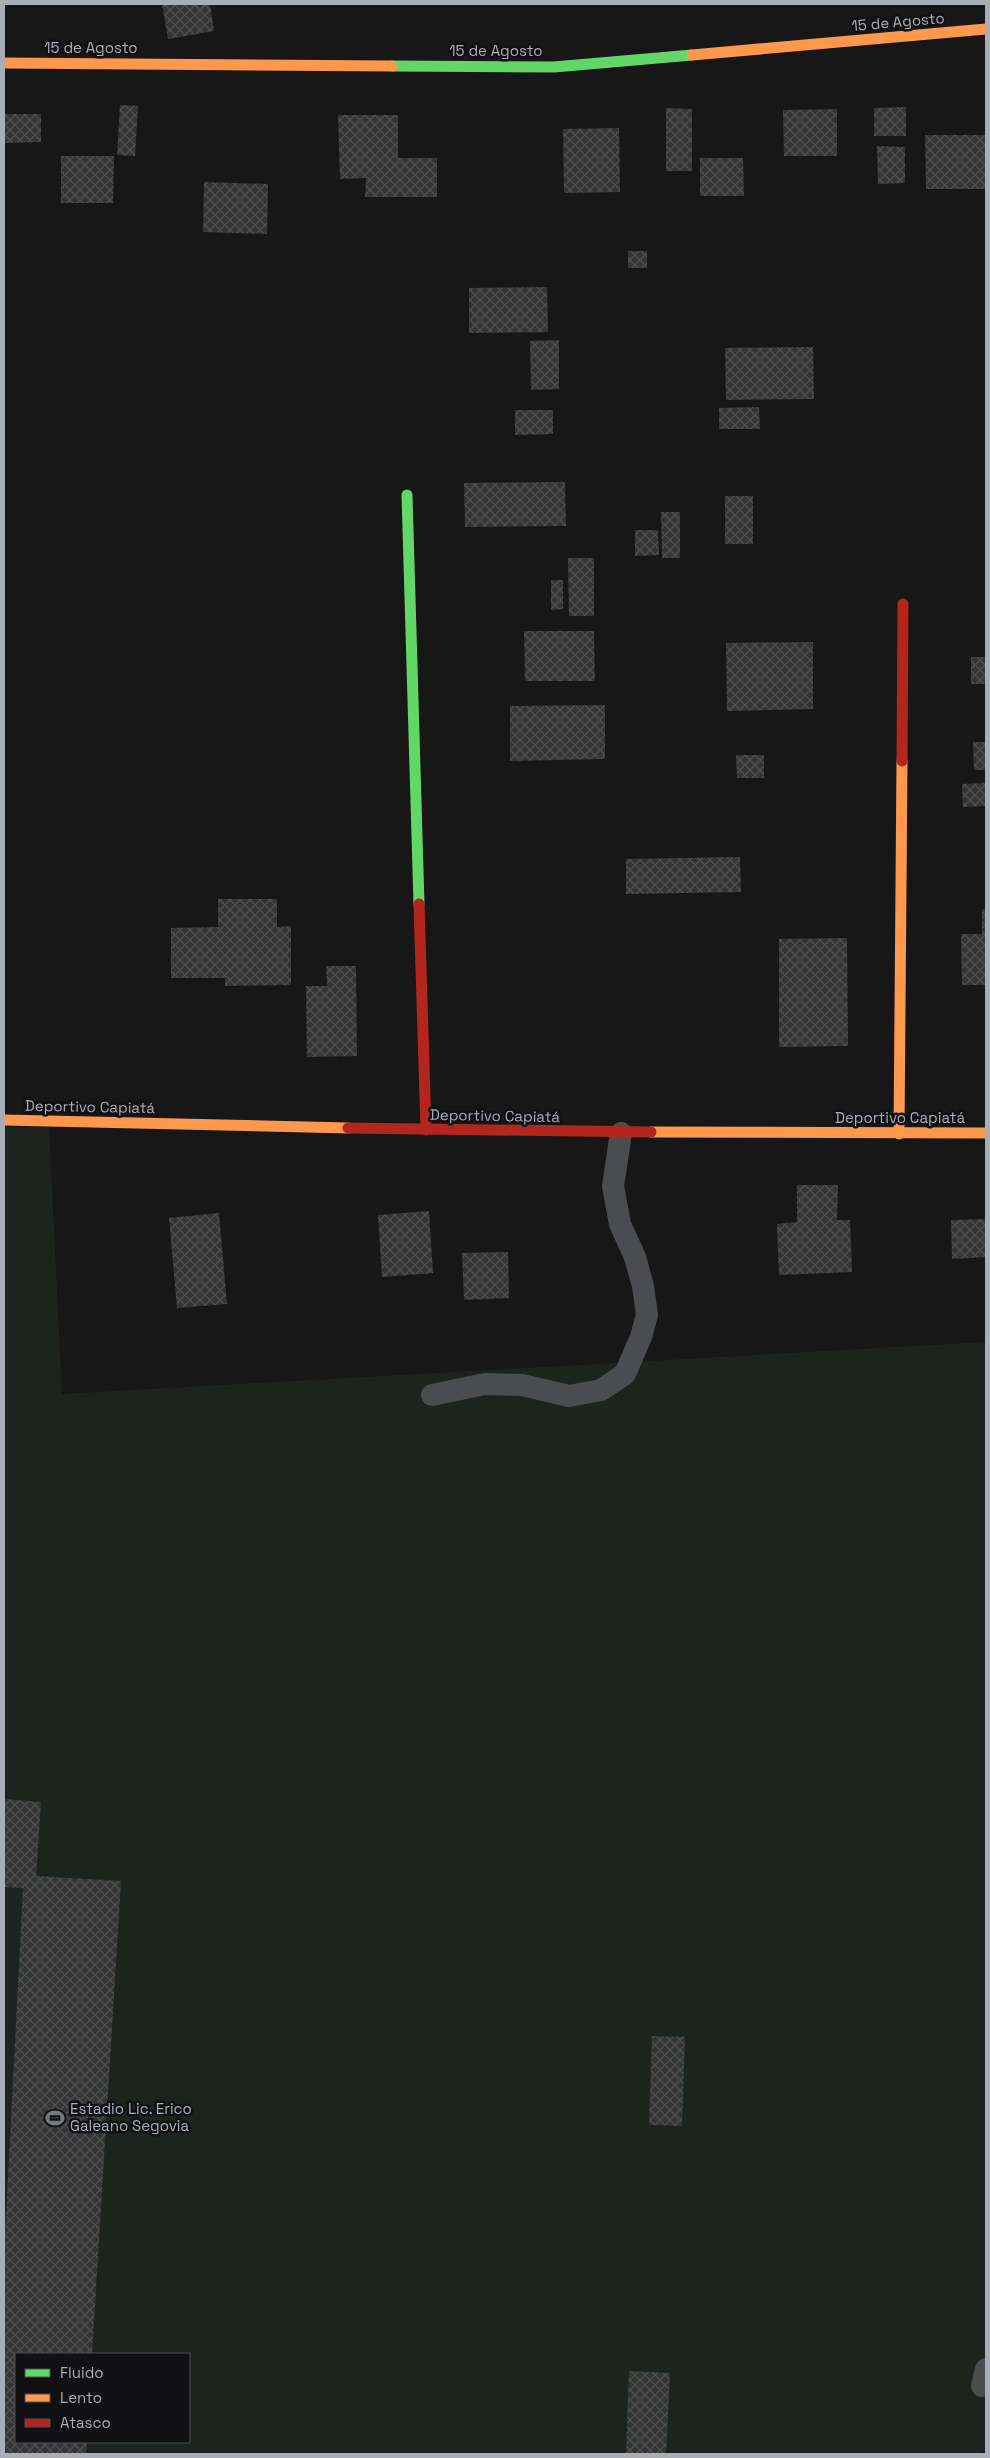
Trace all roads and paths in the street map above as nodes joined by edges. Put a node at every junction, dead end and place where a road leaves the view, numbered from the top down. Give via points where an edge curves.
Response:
1 (986, 29) edge
2 (4, 63) edge
3 (407, 495) dead end
4 (903, 604) dead end
5 (4, 1120) edge
6 (426, 1130) junction
7 (986, 1132) edge
8 (621, 1133) junction
9 (899, 1134) junction
10 (432, 1395) dead end

1 - 2 street, 15 de Agosto via 554,67
3 - 6 street
4 - 9 street
5 - 6 street, Deportivo Capiatá
6 - 8 street, Deportivo Capiatá
7 - 9 street, Deportivo Capiatá
8 - 9 street, Deportivo Capiatá
8 - 10 lane via 613,1186 620,1224 635,1257 643,1286 647,1315 625,1374 600,1390 569,1396 522,1385 484,1384

